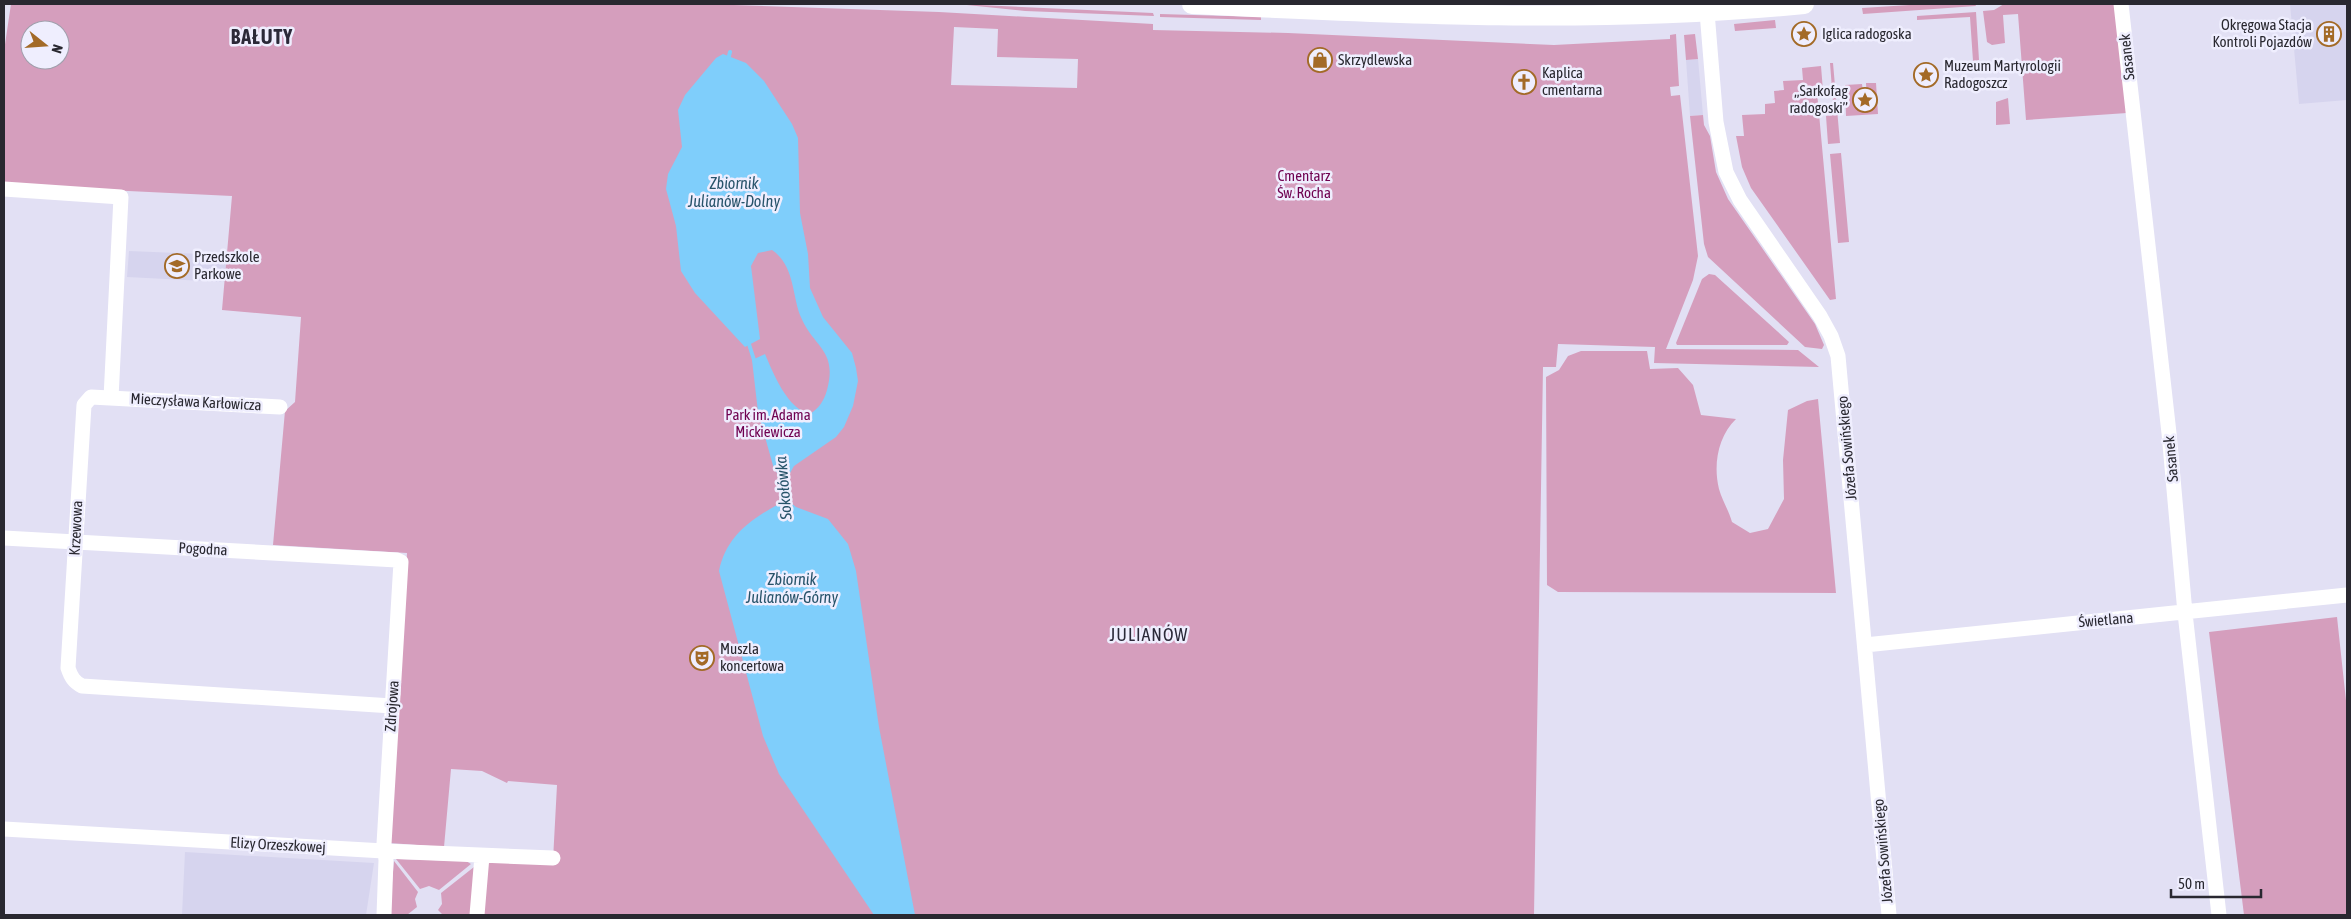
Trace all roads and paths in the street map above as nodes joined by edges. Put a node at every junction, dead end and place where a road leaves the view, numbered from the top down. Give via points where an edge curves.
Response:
1 (1192, 4) edge
2 (1804, 4) edge
3 (2121, 4) edge
4 (1259, 5) edge
5 (1707, 12) junction
6 (4, 189) edge
7 (111, 398) junction
8 (280, 407) dead end
9 (4, 538) edge
10 (76, 543) junction
11 (401, 562) joint
12 (2347, 594) edge
13 (2185, 613) junction
14 (1865, 645) junction
15 (392, 706) junction
16 (4, 829) edge
17 (384, 851) junction
18 (482, 856) junction
19 (553, 858) dead end
20 (384, 915) edge
21 (477, 915) edge
22 (1890, 915) edge
23 (2219, 915) edge

1 - 4 main road
2 - 5 main road
3 - 13 street, Sasanek via 2169,433
4 - 5 main road via 1536,15
5 - 14 street, Józefa Sowińskiego via 1716,122 1730,181 1820,316 1838,356
6 - 7 street via 122,197
7 - 8 street, Mieczysława Karłowicza
7 - 10 street, Krzewowa via 91,397 84,405
9 - 10 street, Pogodna
10 - 11 street, Pogodna
10 - 15 street, Krzewowa via 68,668 75,682 82,686
11 - 15 street, Zdrojowa
12 - 13 street, Świetlana
13 - 14 street, Świetlana
13 - 23 street, Sasanek
14 - 22 street, Józefa Sowińskiego
15 - 17 street, Zdrojowa
16 - 17 street, Elizy Orzeszkowej
17 - 18 street, Elizy Orzeszkowej
17 - 20 street, Zdrojowa
18 - 19 street, Elizy Orzeszkowej
18 - 21 street

